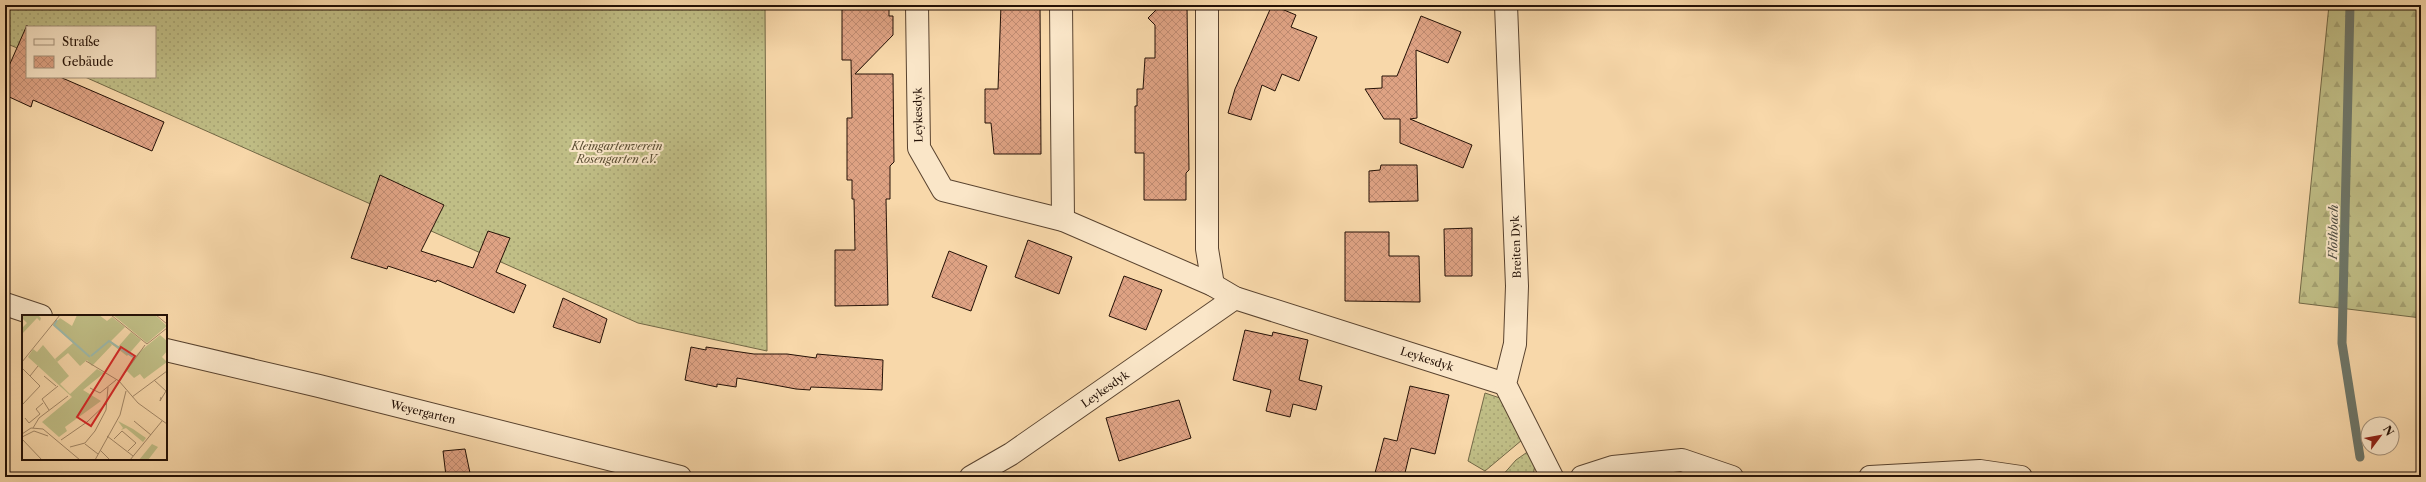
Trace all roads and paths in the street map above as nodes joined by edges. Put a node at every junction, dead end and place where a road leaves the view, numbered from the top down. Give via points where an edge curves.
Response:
1 (917, 5) edge
2 (1061, 5) edge
3 (1207, 5) edge
4 (1506, 5) edge
5 (1064, 220) junction
6 (1213, 285) junction
7 (1235, 298) junction
8 (5, 304) edge
9 (38, 315) edge
10 (167, 350) edge
11 (1505, 384) junction
12 (680, 477) edge
13 (972, 477) edge
14 (1552, 477) edge
15 (1582, 477) edge
16 (1732, 477) edge
17 (1870, 477) edge
18 (2021, 477) edge

1 - 5 street, Leykesdyk via 919,148 943,190
2 - 5 street
3 - 6 street via 1207,249
4 - 11 street, Breiten Dyk via 1517,286 1516,344
5 - 6 street, Leykesdyk
6 - 7 street, Leykesdyk
7 - 11 street, Leykesdyk
7 - 13 street, Leykesdyk via 1011,454
8 - 9 street
10 - 12 street, Weyergarten
11 - 14 street
15 - 16 street via 1612,467 1682,460
17 - 18 street via 1980,472

